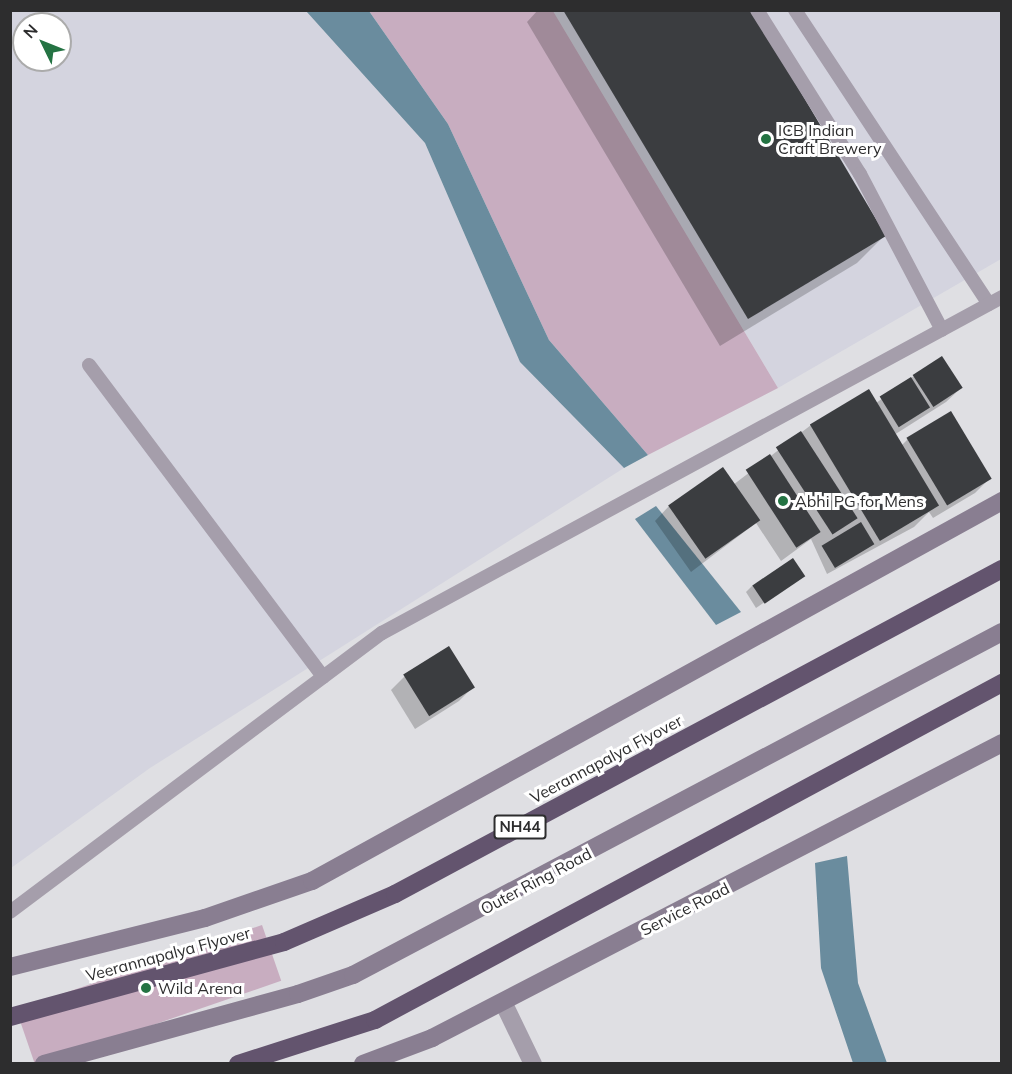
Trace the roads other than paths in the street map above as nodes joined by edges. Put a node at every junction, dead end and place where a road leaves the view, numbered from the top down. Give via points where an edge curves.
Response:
1 (757, 10) edge
2 (795, 10) edge
3 (996, 301) edge
4 (942, 330) junction
5 (89, 366) dead end
6 (1002, 501) edge
7 (1002, 569) edge
8 (1002, 632) edge
9 (323, 677) junction
10 (1002, 683) edge
11 (1002, 743) edge
12 (10, 912) edge
13 (10, 968) edge
14 (503, 1002) junction
15 (10, 1017) edge
16 (44, 1064) edge
17 (238, 1064) edge
18 (363, 1064) edge
19 (533, 1064) edge

1 - 4 lane via 877,204
2 - 3 lane
3 - 4 lane
4 - 9 lane via 382,633
5 - 9 lane
6 - 13 street via 312,881 205,918
7 - 15 highway, Veerannapalya Flyover / NH44 via 395,894 284,942
8 - 16 street, Outer Ring Road via 354,975
9 - 12 lane
10 - 17 highway via 375,1020
11 - 14 street, Service Road
14 - 18 street, Service Road via 432,1038
14 - 19 street

